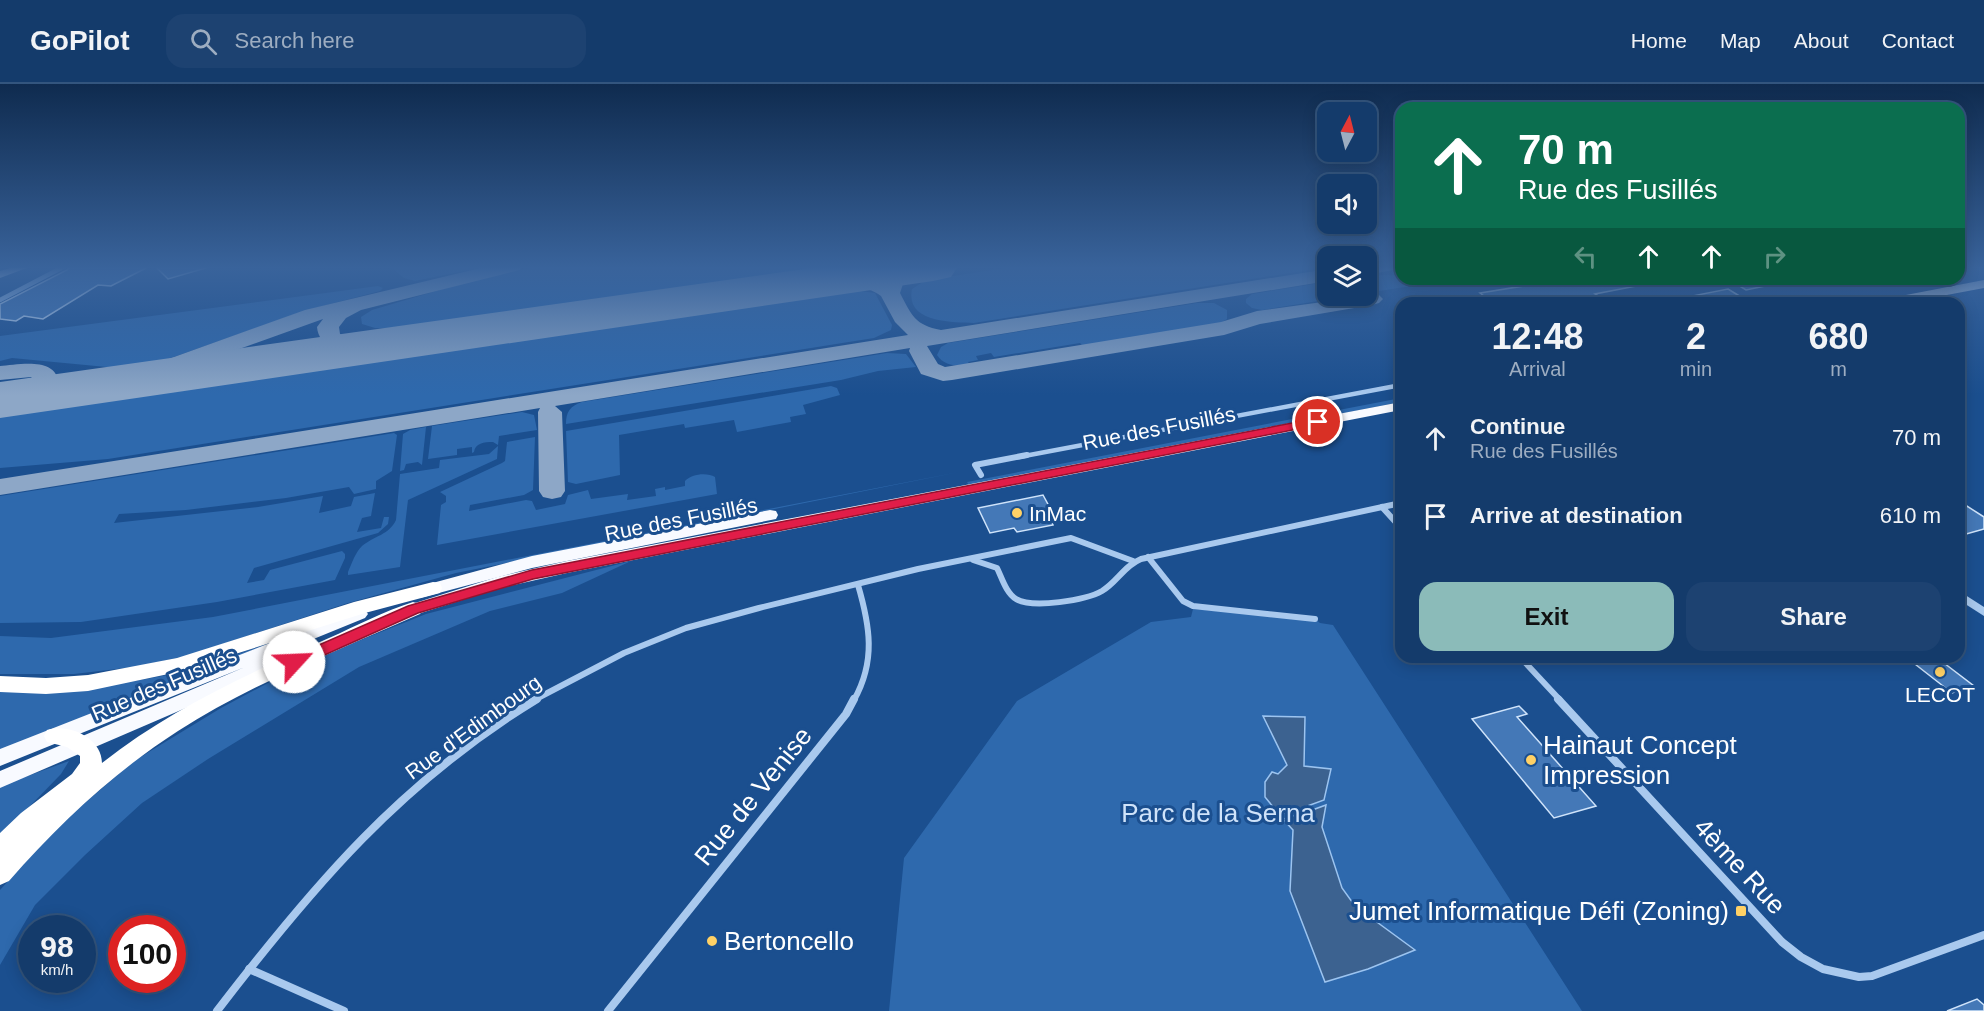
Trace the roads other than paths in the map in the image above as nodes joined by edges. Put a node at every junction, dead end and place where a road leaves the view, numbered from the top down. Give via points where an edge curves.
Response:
1 (1395, 387) edge
2 (1395, 395) edge
3 (1395, 406) edge
4 (978, 470) junction
5 (1395, 504) edge
6 (1382, 507) junction
7 (1395, 521) edge
8 (1148, 557) junction
9 (969, 559) junction
10 (1133, 561) junction
11 (858, 585) junction
12 (433, 588) junction
13 (1965, 599) edge
14 (413, 609) junction
15 (1984, 612) edge
16 (1315, 619) dead end
17 (1526, 663) edge
18 (0, 684) edge
19 (55, 736) junction
20 (83, 744) junction
21 (0, 758) edge
22 (0, 780) edge
23 (0, 848) edge
24 (0, 874) edge
25 (1984, 935) edge
26 (249, 969) junction
27 (217, 1011) edge
28 (344, 1011) edge
29 (608, 1011) edge

1 - 4 street
2 - 4 highway, Rue des Fusillés
3 - 14 highway, Rue des Fusillés via 567,567
4 - 12 highway, Rue des Fusillés via 567,554
5 - 6 street
6 - 7 street
6 - 8 street
8 - 10 street
8 - 16 street via 1183,601 1193,606
9 - 10 street, Rue d'Edimbourg via 1071,538 1087,540 1110,555
9 - 10 street via 996,568 1014,598 1026,604 1047,604 1102,591
9 - 11 street, Rue d'Edimbourg
11 - 26 street, Rue d'Edimbourg via 759,606 662,637 593,667 530,702 468,745 385,815
11 - 29 street, Rue de Venise via 870,622 871,646 865,676 846,714
12 - 18 highway via 155,670 88,683
12 - 19 highway, Rue des Fusillés via 351,616
13 - 15 street
14 - 20 highway, Rue des Fusillés via 317,644
14 - 24 highway via 197,710 82,792
17 - 25 street, 4ème Rue via 1798,956 1857,979
19 - 20 highway
19 - 21 highway, Rue des Fusillés
20 - 22 highway, Rue des Fusillés
20 - 23 highway via 93,759 87,772
26 - 27 street, Rue d'Edimbourg
26 - 28 street

